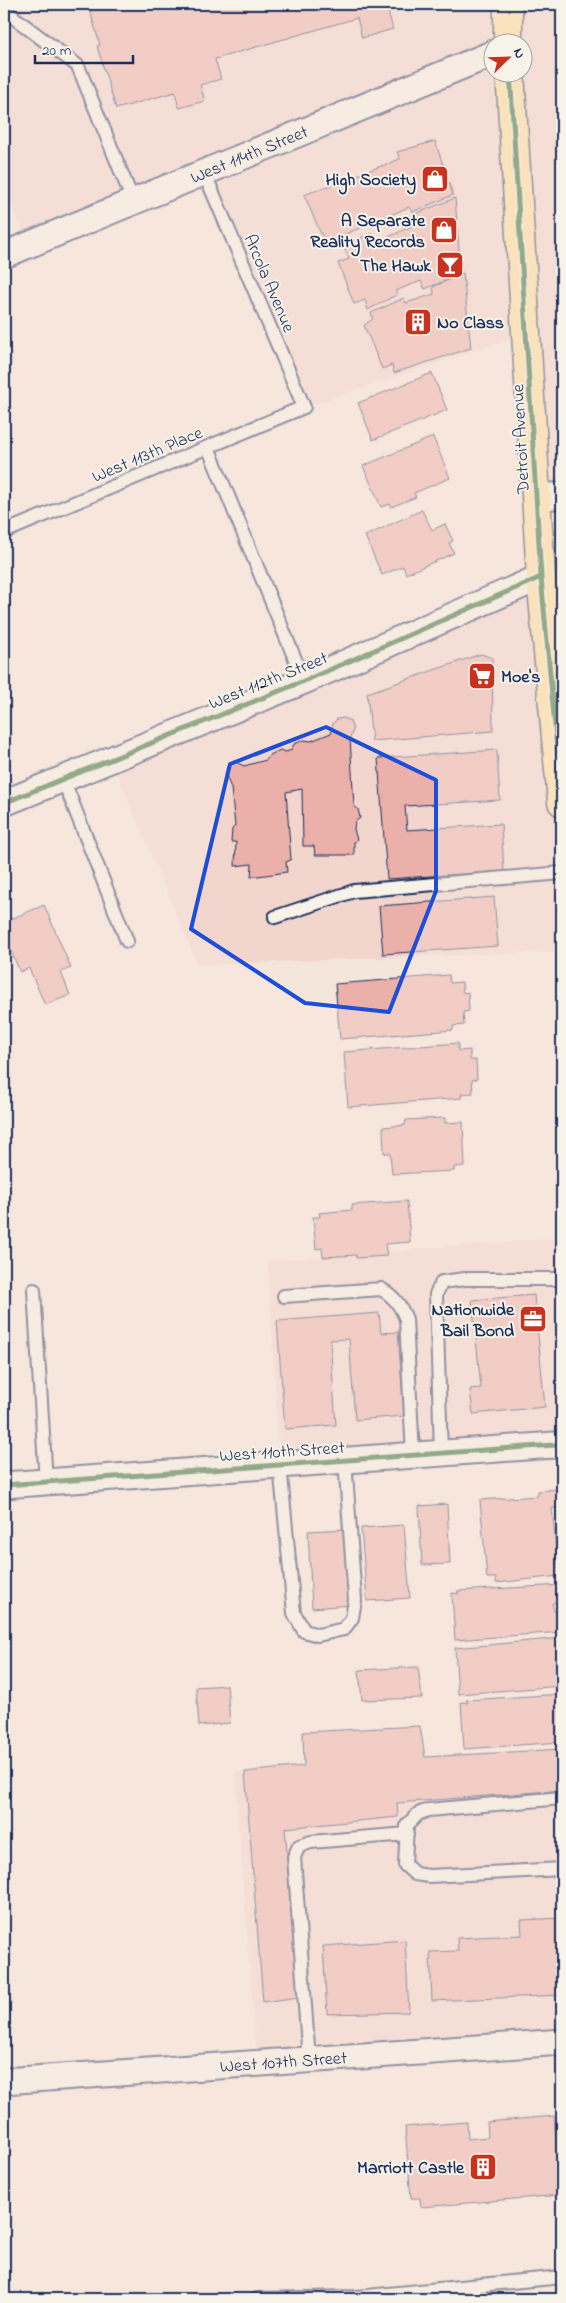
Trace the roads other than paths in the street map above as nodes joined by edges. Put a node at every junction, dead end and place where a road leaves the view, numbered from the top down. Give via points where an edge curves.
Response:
1 (508, 4) edge
2 (4, 10) edge
3 (508, 32) edge
4 (484, 57) edge
5 (511, 82) edge
6 (204, 172) junction
7 (133, 201) junction
8 (4, 255) edge
9 (304, 407) joint
10 (208, 448) junction
11 (550, 496) edge
12 (4, 532) edge
13 (540, 578) junction
14 (304, 681) junction
15 (63, 779) junction
16 (4, 802) edge
17 (562, 802) edge
18 (562, 873) edge
19 (276, 917) dead end
20 (127, 941) dead end
21 (562, 1279) edge
22 (34, 1290) dead end
23 (284, 1296) dead end
24 (562, 1447) edge
25 (442, 1453) junction
26 (413, 1456) junction
27 (345, 1460) junction
28 (280, 1465) junction
29 (46, 1482) junction
30 (4, 1485) edge
31 (562, 1798) edge
32 (406, 1834) junction
33 (562, 1869) edge
34 (562, 2042) edge
35 (308, 2060) junction
36 (4, 2081) edge
37 (562, 2277) edge
38 (257, 2299) edge

1 - 3 main road
2 - 7 lane via 78,66
4 - 6 street, West 114th Street
5 - 11 main road, Detroit Avenue
6 - 7 street, West 114th Street
6 - 9 lane, Arcola Avenue
7 - 8 street, West 114th Street
9 - 10 lane, West 113th Place
10 - 12 lane, West 113th Place
10 - 14 lane
11 - 13 main road, Detroit Avenue
13 - 14 street, West 112th Street
13 - 17 main road, Detroit Avenue
14 - 15 street, West 112th Street
15 - 16 street, West 112th Street
15 - 20 lane
18 - 19 lane via 354,891
21 - 25 lane via 442,1282 436,1294
22 - 29 lane
23 - 26 lane via 381,1289 400,1304 406,1320
24 - 25 street, West 110th Street
25 - 26 street, West 110th Street
26 - 27 street, West 110th Street
27 - 28 street, West 110th Street
27 - 28 lane via 354,1600 352,1618 344,1629 318,1634 304,1630 294,1613
28 - 29 street, West 110th Street
29 - 30 street, West 110th Street
31 - 32 lane via 428,1810 418,1814 407,1825
32 - 33 lane via 405,1865 415,1874
32 - 35 lane via 311,1842 299,1846 294,1857
34 - 35 street, West 107th Street
35 - 36 street, West 107th Street
37 - 38 lane via 356,2297

